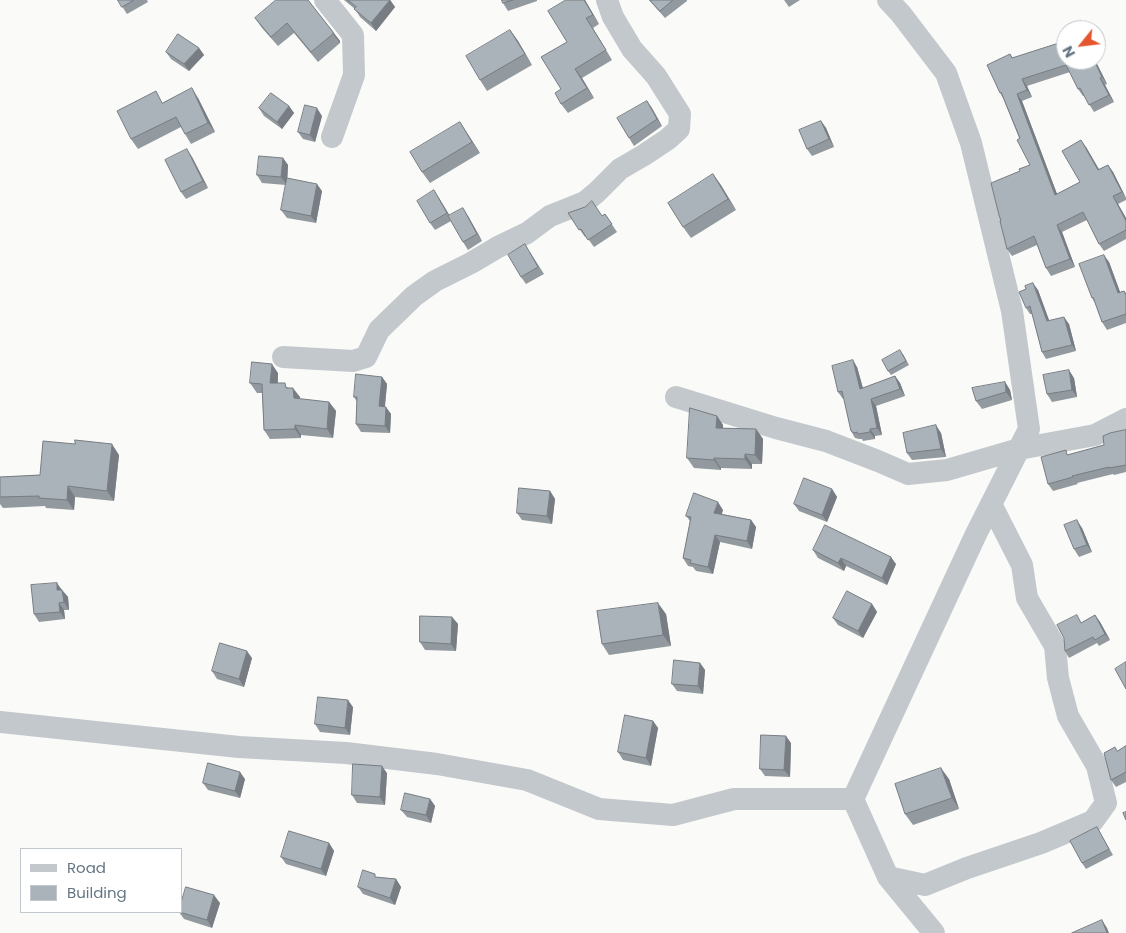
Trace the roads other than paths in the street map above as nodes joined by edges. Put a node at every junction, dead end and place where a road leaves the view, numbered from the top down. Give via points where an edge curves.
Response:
1 (326, 0) edge
2 (606, 0) edge
3 (888, 0) edge
4 (332, 137) dead end
5 (284, 357) dead end
6 (676, 397) dead end
7 (1126, 419) edge
8 (1019, 449) junction
9 (991, 504) junction
10 (0, 722) edge
11 (853, 800) junction
12 (888, 877) junction
13 (934, 933) edge

1 - 4 street via 353,35 354,76
2 - 5 street via 632,49 656,76 680,114 679,129 620,169 585,202 550,216 527,233 435,281 414,296 379,330 366,357 352,362
3 - 8 street via 946,73 972,143 1012,311 1029,429
6 - 8 street via 826,442 908,474 947,470
7 - 8 street via 1095,435
8 - 9 street
9 - 11 street
9 - 12 street via 1022,565 1027,598 1055,646 1058,678 1068,716 1097,766 1106,803 1093,821 925,885
10 - 11 street via 437,764 528,780 599,809 673,815 734,799
11 - 12 street
12 - 13 street

